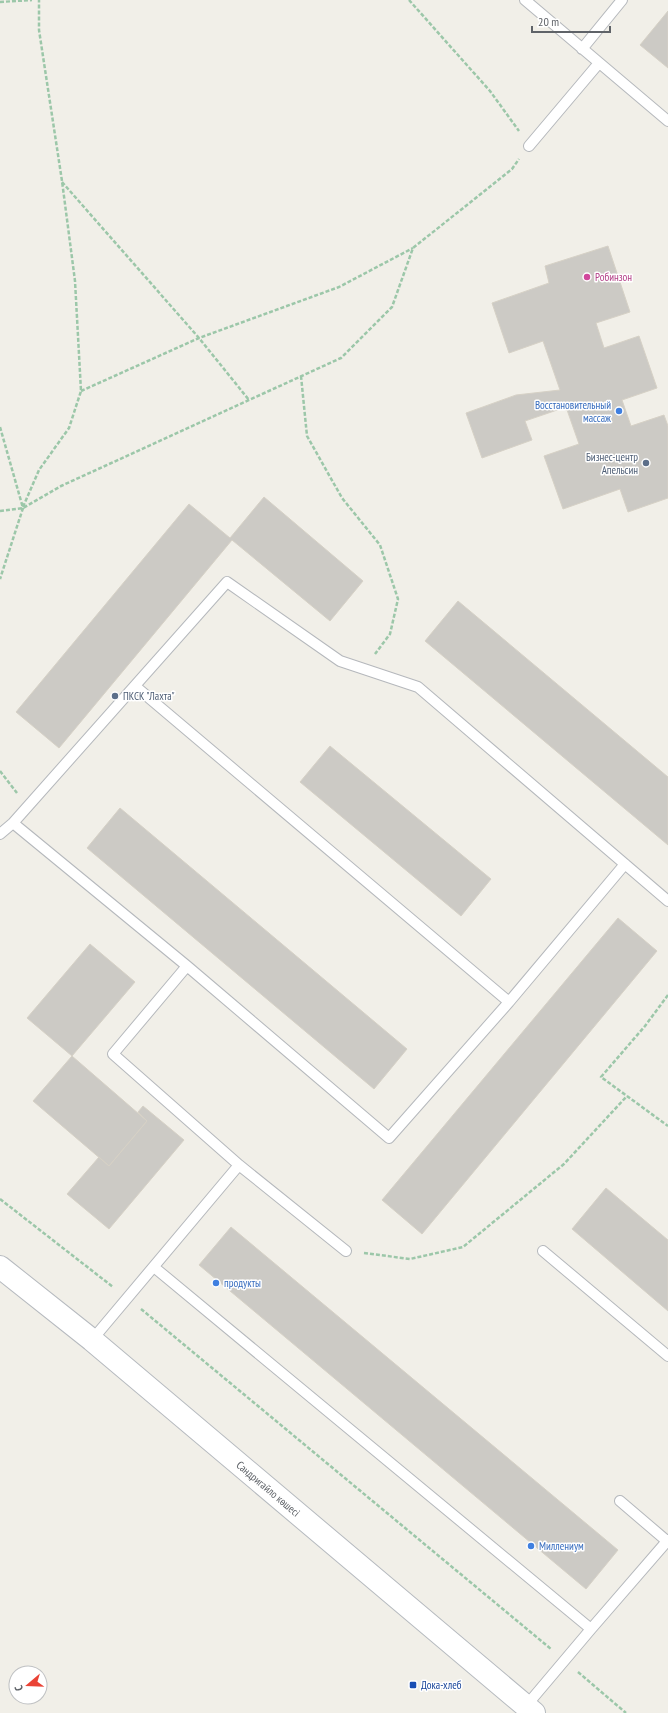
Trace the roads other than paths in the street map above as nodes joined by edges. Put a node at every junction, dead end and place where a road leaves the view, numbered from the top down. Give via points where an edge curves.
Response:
1 (525, 0) edge
2 (622, 0) edge
3 (582, 49) junction
4 (599, 63) junction
5 (668, 121) edge
6 (529, 146) road end
7 (135, 686) junction
8 (13, 823) junction
9 (0, 834) edge
10 (625, 864) junction
11 (668, 901) edge
12 (187, 966) junction
13 (509, 1002) junction
14 (239, 1165) junction
15 (346, 1251) road end
16 (543, 1251) dead end
17 (0, 1267) edge
18 (155, 1268) junction
19 (92, 1340) junction
20 (668, 1356) edge
21 (620, 1501) dead end
22 (668, 1541) edge
23 (591, 1629) junction
24 (530, 1710) edge

1 - 3 lane
2 - 3 lane
3 - 4 lane
4 - 5 lane
4 - 6 lane
7 - 8 lane
7 - 10 lane via 227,582 340,660 418,687
7 - 13 lane
8 - 9 lane
8 - 12 lane
10 - 11 lane
10 - 13 lane
12 - 13 lane via 389,1138
12 - 14 lane via 113,1054
14 - 15 lane
14 - 18 lane
16 - 20 lane
17 - 19 street, Сандригайло көшесі
18 - 19 lane
18 - 23 lane
19 - 24 street, Сандригайло көшесі
21 - 22 lane
22 - 23 lane
23 - 24 lane via 564,1660

